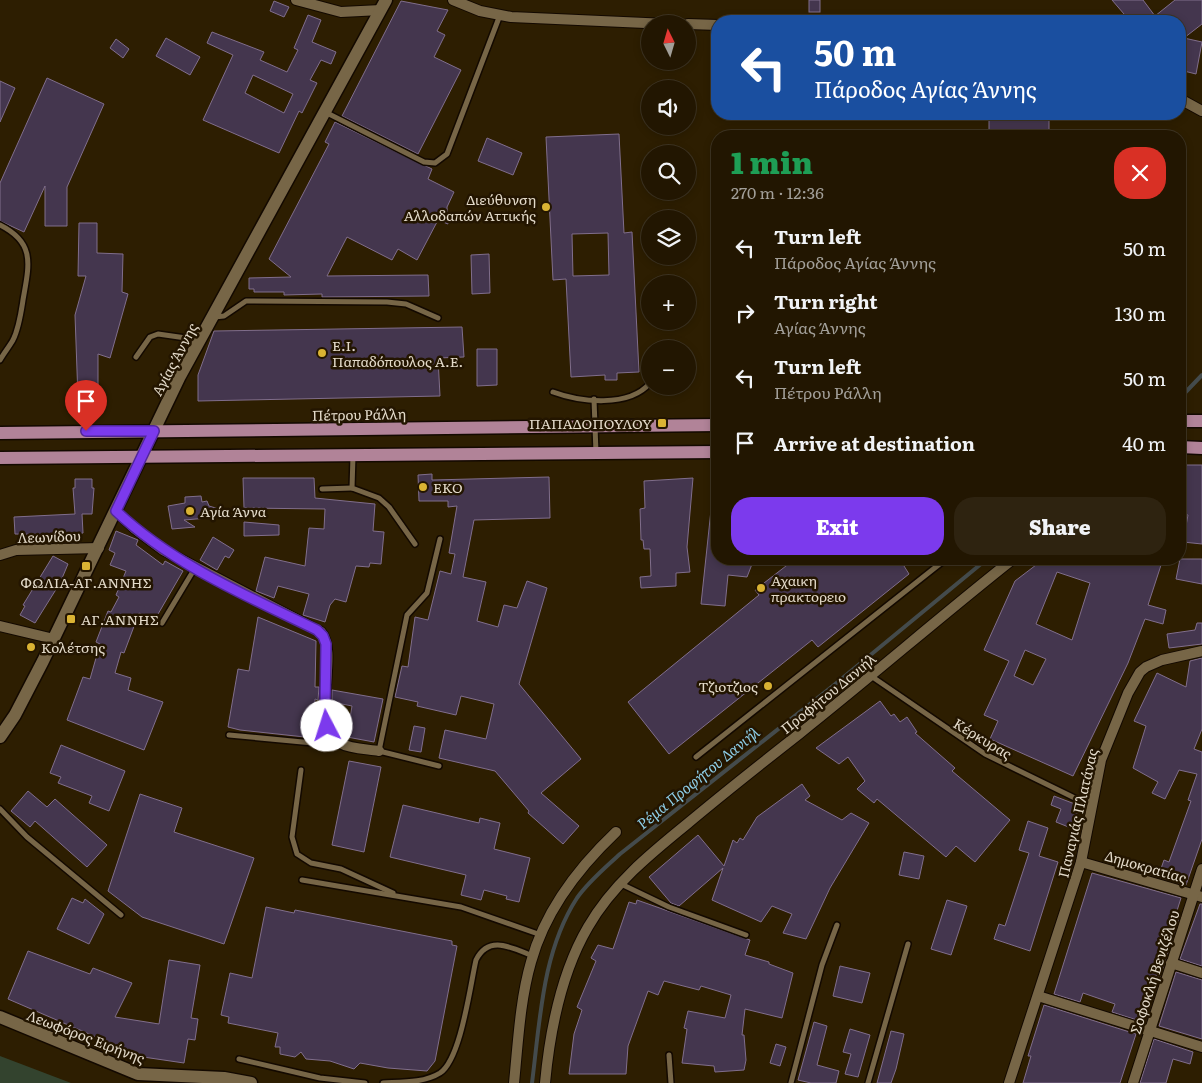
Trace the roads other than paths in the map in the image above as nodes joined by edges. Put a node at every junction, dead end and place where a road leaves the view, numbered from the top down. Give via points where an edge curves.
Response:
1 (296, 0) edge
2 (453, 0) edge
3 (383, 5) edge
4 (500, 15) junction
5 (641, 23) edge
6 (696, 24) edge
7 (711, 25) edge
8 (1186, 102) edge
9 (1202, 111) edge
10 (325, 112) junction
11 (0, 225) edge
12 (213, 317) junction
13 (438, 318) dead end
14 (200, 340) junction
15 (136, 357) dead end
16 (0, 360) edge
17 (553, 392) dead end
18 (641, 392) edge
19 (594, 399) junction
20 (1186, 421) edge
21 (1202, 421) edge
22 (711, 425) edge
23 (595, 426) junction
24 (154, 431) junction
25 (0, 432) edge
26 (1186, 448) edge
27 (1202, 448) edge
28 (711, 452) edge
29 (596, 453) junction
30 (353, 455) junction
31 (141, 457) junction
32 (0, 458) edge
33 (352, 488) junction
34 (322, 489) dead end
35 (116, 511) junction
36 (440, 539) dead end
37 (415, 544) dead end
38 (99, 548) junction
39 (0, 554) edge
40 (938, 565) edge
41 (1006, 565) edge
42 (195, 568) junction
43 (162, 623) dead end
44 (0, 626) edge
45 (54, 639) junction
46 (1202, 651) edge
47 (871, 676) junction
48 (229, 735) dead end
49 (0, 737) edge
50 (335, 739) junction
51 (378, 751) junction
52 (696, 757) dead end
53 (439, 766) dead end
54 (301, 770) dead end
55 (1091, 806) junction
56 (0, 809) edge
57 (616, 832) dead end
58 (1082, 862) junction
59 (1202, 869) edge
60 (302, 880) dead end
61 (621, 884) junction
62 (399, 896) junction
63 (1198, 896) edge
64 (122, 916) dead end
65 (837, 925) dead end
66 (541, 935) junction
67 (746, 935) dead end
68 (908, 944) dead end
69 (533, 956) junction
70 (1172, 963) junction
71 (1202, 973) edge
72 (1038, 996) junction
73 (0, 1018) edge
74 (1150, 1030) junction
75 (1202, 1047) edge
76 (669, 1055) dead end
77 (239, 1059) dead end
78 (163, 1080) edge
79 (251, 1083) edge
80 (365, 1083) edge
81 (383, 1083) edge
82 (514, 1083) edge
83 (545, 1083) edge
84 (671, 1083) edge
85 (791, 1083) edge
86 (868, 1083) edge
87 (1009, 1083) edge
88 (1133, 1083) edge

1 - 3 street via 341,12
2 - 4 street
3 - 10 street, Αγίας Άννης
4 - 5 street via 526,19
4 - 10 lane via 447,154 435,163 424,162
6 - 7 street
8 - 9 street
10 - 12 street, Αγίας Άννης
11 - 16 lane via 15,232 25,246 30,263 19,324
12 - 13 lane via 224,316 246,301 387,302 406,304
12 - 14 street, Αγίας Άννης
14 - 15 lane via 158,334 150,337
14 - 24 street, Αγίας Άννης
17 - 19 lane via 571,398
18 - 19 lane via 622,400
19 - 23 lane
20 - 21 main road
22 - 23 main road, Πέτρου Ράλλη
23 - 24 main road, Πέτρου Ράλλη
23 - 29 lane
24 - 25 main road, Πέτρου Ράλλη
24 - 31 street, Αγίας Άννης
26 - 27 main road
28 - 29 main road
29 - 30 main road
30 - 31 main road
30 - 33 lane
31 - 32 main road
31 - 35 street, Αγίας Άννης
33 - 34 lane
33 - 37 lane via 379,498 390,507
35 - 38 street, Αγίας Άννης
35 - 42 street via 147,539
36 - 51 lane via 427,593 406,615
38 - 39 street, Λεωνίδου via 16,550
38 - 45 street, Αγίας Άννης
40 - 52 lane
41 - 47 street, Προφήτου Δανιήλ
42 - 43 lane
42 - 50 street via 323,636 326,644 325,711 327,726
44 - 45 street
45 - 49 street, Αγίας Άννης via 15,715
46 - 55 street, Παναγιάς Πλατάνας via 1162,660 1140,672 1105,747
47 - 55 lane, Κέρκυρας via 985,754
47 - 61 street, Προφήτου Δανιήλ via 712,802 650,854
48 - 50 lane via 313,744
50 - 51 street via 342,744
51 - 53 lane
54 - 62 lane via 292,837 297,854 311,863 341,869 374,882
55 - 58 street, Παναγιάς Πλατάνας
56 - 64 lane via 27,837
57 - 66 street via 573,879
58 - 63 street, Δημοκρατίας
58 - 72 street, Παναγιάς Πλατάνας
59 - 63 street, Σοφοκλή Βενιζέλου
60 - 62 lane
61 - 67 lane via 669,907
61 - 83 street, Προφήτου Δανιήλ via 588,928 569,973 555,1016
62 - 66 lane via 461,907
63 - 70 street, Σοφοκλή Βενιζέλου
65 - 85 lane via 822,965
66 - 69 street
68 - 86 lane
69 - 81 lane via 500,944 482,949 476,960 458,1044 450,1063 439,1074 430,1077
69 - 82 street
70 - 71 street
70 - 74 street, Σοφοκλή Βενιζέλου
72 - 74 street
72 - 87 street, Παναγιάς Πλατάνας
73 - 78 street, Λεωφόρος Ειρήνης via 129,1072
74 - 75 street
74 - 88 street, Σοφοκλή Βενιζέλου
76 - 84 lane
77 - 80 lane via 320,1078
78 - 79 street, Λεωφόρος Ειρήνης via 224,1078

